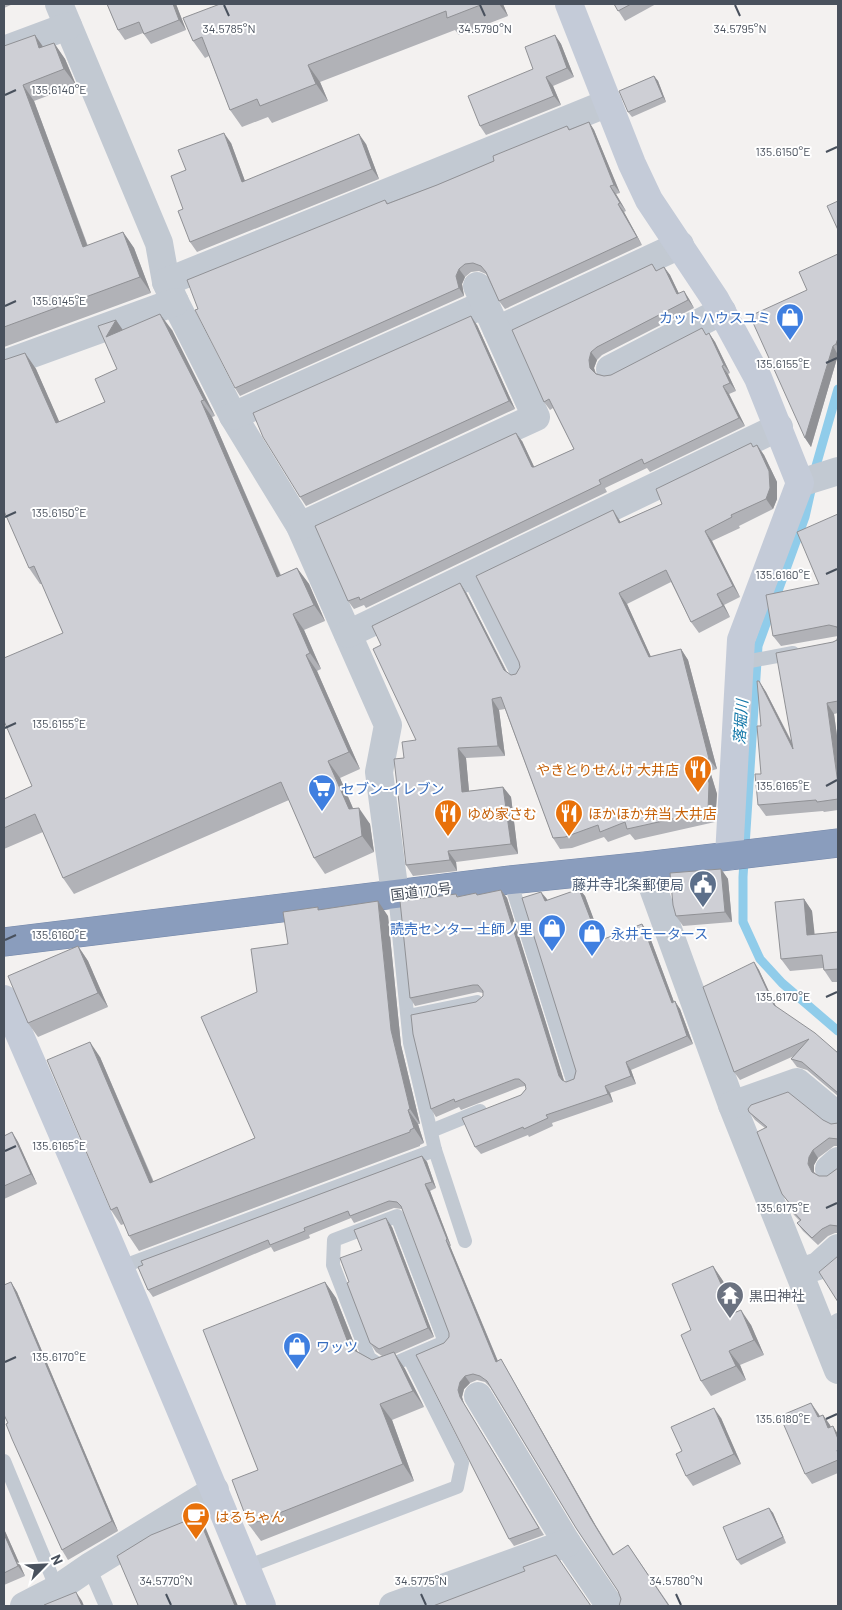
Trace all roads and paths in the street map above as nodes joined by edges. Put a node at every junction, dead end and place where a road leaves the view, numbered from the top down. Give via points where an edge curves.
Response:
1 (569, 4) edge
2 (63, 15) edge
3 (4, 50) edge
4 (608, 103) junction
5 (680, 245) junction
6 (170, 292) junction
7 (722, 311) junction
8 (497, 330) junction
9 (4, 364) edge
10 (610, 369) dead end
11 (233, 416) junction
12 (779, 427) junction
13 (824, 473) edge
14 (300, 526) junction
15 (468, 576) junction
16 (348, 634) junction
17 (810, 650) edge
18 (746, 662) junction
19 (519, 677) edge
20 (838, 843) edge
21 (741, 854) junction
22 (645, 866) junction
23 (510, 880) junction
24 (396, 894) junction
25 (4, 942) edge
26 (4, 999) edge
27 (480, 1001) edge
28 (408, 1016) junction
29 (573, 1081) edge
30 (495, 1106) edge
31 (732, 1106) junction
32 (838, 1116) edge
33 (431, 1131) junction
34 (435, 1150) junction
35 (465, 1241) dead end
36 (838, 1248) edge
37 (121, 1267) junction
38 (800, 1272) junction
39 (830, 1325) edge
40 (410, 1359) junction
41 (838, 1370) edge
42 (478, 1396) dead end
43 (4, 1461) edge
44 (215, 1490) junction
45 (567, 1543) junction
46 (89, 1567) junction
47 (246, 1567) junction
48 (57, 1589) junction
49 (24, 1606) edge
50 (106, 1606) edge
51 (262, 1606) edge
52 (393, 1606) edge
53 (610, 1606) edge

1 - 4 street
2 - 3 street
2 - 6 street via 158,243
4 - 5 street via 649,200
4 - 6 street
5 - 7 street
5 - 8 street
6 - 9 street
6 - 11 street
7 - 10 street
7 - 12 street via 758,378
8 - 11 street via 481,295
8 - 14 street via 536,417
11 - 14 street
12 - 13 street
12 - 15 street
13 - 18 street via 741,640
14 - 16 street
15 - 16 street
15 - 19 lane
16 - 24 street via 388,725 379,772
17 - 18 lane
18 - 21 street
20 - 21 highway, 国道170号
21 - 22 highway, 国道170号
22 - 23 highway, 国道170号
22 - 31 street
23 - 24 highway, 国道170号
23 - 29 lane
24 - 25 highway, 国道170号
24 - 28 lane
26 - 37 street
27 - 28 lane
28 - 33 lane via 410,1043
30 - 33 lane
31 - 32 street via 797,1082
31 - 38 street
33 - 34 lane
34 - 35 lane
34 - 37 lane
36 - 38 street via 818,1266
37 - 44 street
38 - 39 street
39 - 41 street
40 - 40 lane via 384,1368 369,1358 333,1265 334,1240 397,1216 445,1342
40 - 47 lane via 462,1463 457,1487
42 - 45 street
43 - 48 lane
44 - 46 street
44 - 47 street
45 - 52 street
45 - 53 street
46 - 48 street
46 - 50 lane
47 - 51 street
48 - 49 street

